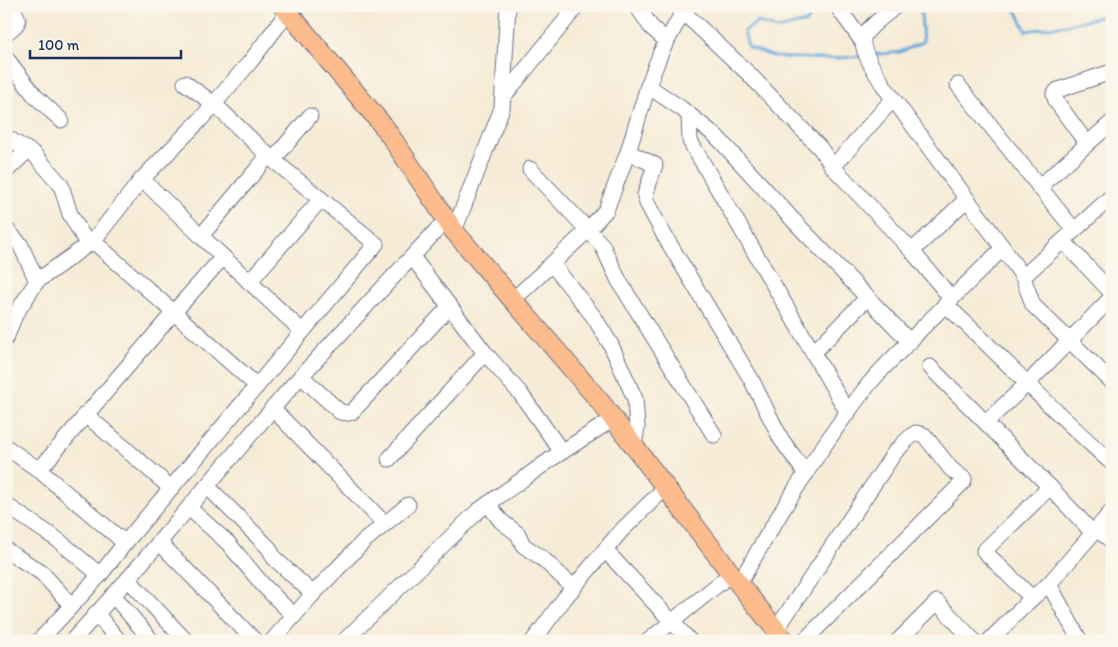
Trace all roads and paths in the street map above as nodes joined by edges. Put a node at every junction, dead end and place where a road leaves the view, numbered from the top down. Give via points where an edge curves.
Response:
1 (10, 6) edge
2 (508, 6) edge
3 (574, 6) edge
4 (637, 6) edge
5 (837, 6) edge
6 (896, 6) edge
7 (684, 8) edge
8 (286, 9) edge
9 (6, 33) edge
10 (667, 41) junction
11 (863, 43) junction
12 (6, 58) edge
13 (1108, 73) dead end
14 (186, 83) dead end
15 (958, 85) dead end
16 (648, 86) junction
17 (504, 96) junction
18 (893, 99) junction
19 (214, 104) junction
20 (689, 114) junction
21 (310, 116) dead end
22 (61, 120) dead end
23 (1112, 122) edge
24 (6, 137) edge
25 (1087, 144) junction
26 (28, 150) junction
27 (628, 152) junction
28 (270, 158) junction
29 (833, 167) junction
30 (530, 169) dead end
31 (6, 171) edge
32 (142, 179) junction
33 (1039, 187) junction
34 (321, 199) junction
35 (967, 199) junction
36 (1108, 206) edge
37 (450, 226) junction
38 (6, 229) edge
39 (588, 230) junction
40 (201, 236) junction
41 (1068, 236) junction
42 (91, 243) junction
43 (1003, 248) junction
44 (912, 251) junction
45 (223, 257) junction
46 (413, 258) junction
47 (552, 264) junction
48 (1023, 277) junction
49 (37, 281) junction
50 (249, 282) junction
51 (1112, 293) edge
52 (868, 297) junction
53 (1112, 297) edge
54 (513, 300) junction
55 (948, 301) junction
56 (450, 306) junction
57 (174, 312) junction
58 (302, 332) junction
59 (6, 338) edge
60 (1070, 340) junction
61 (910, 342) junction
62 (485, 353) junction
63 (813, 353) junction
64 (930, 367) dead end
65 (301, 376) junction
66 (1112, 382) edge
67 (1028, 383) junction
68 (257, 386) junction
69 (272, 408) junction
70 (848, 413) junction
71 (85, 414) junction
72 (613, 419) junction
73 (986, 422) junction
74 (714, 435) dead end
75 (634, 446) junction
76 (6, 447) edge
77 (562, 452) junction
78 (389, 459) dead end
79 (1112, 463) edge
80 (39, 470) junction
81 (806, 474) junction
82 (207, 486) junction
83 (1050, 487) junction
84 (170, 488) junction
85 (665, 488) junction
86 (488, 504) junction
87 (6, 505) edge
88 (408, 505) dead end
89 (189, 508) junction
90 (1112, 511) edge
91 (385, 524) junction
92 (1094, 531) junction
93 (1112, 541) edge
94 (159, 542) junction
95 (126, 543) junction
96 (6, 550) edge
97 (605, 550) junction
98 (100, 575) junction
99 (128, 579) junction
100 (735, 579) junction
101 (1049, 584) junction
102 (574, 588) junction
103 (313, 594) junction
104 (113, 595) junction
105 (1032, 598) junction
106 (71, 605) junction
107 (96, 613) junction
108 (294, 616) junction
109 (672, 622) junction
110 (780, 636) edge
111 (76, 639) edge
112 (990, 640) edge
113 (39, 641) edge
114 (119, 641) edge
115 (152, 641) edge
116 (186, 641) edge
117 (254, 641) edge
118 (272, 641) edge
119 (344, 641) edge
120 (533, 641) edge
121 (648, 641) edge
122 (690, 641) edge
123 (804, 641) edge
124 (898, 641) edge
125 (974, 641) edge
126 (1080, 641) edge

1 - 9 street via 19,21
2 - 17 street
3 - 17 street via 573,12
4 - 10 street via 651,27
5 - 11 street
6 - 11 street via 867,32
7 - 10 street
7 - 29 street via 820,148
8 - 19 street via 250,62
8 - 37 main road via 386,128
10 - 16 street
11 - 18 street via 870,63
12 - 22 street via 35,96
13 - 25 street via 1054,94
14 - 19 street
15 - 33 street
16 - 20 street
16 - 27 street
17 - 37 street via 502,108
18 - 29 street
18 - 35 street
19 - 28 street
19 - 32 street
20 - 52 street via 716,136
20 - 63 street via 690,141
21 - 28 street
23 - 25 street
24 - 26 street
25 - 33 street
26 - 31 street
26 - 42 street via 61,186 70,214
27 - 39 street via 606,210
27 - 81 street via 655,165 645,195 647,203 752,379 781,439
28 - 34 street
28 - 40 street
29 - 44 street
30 - 39 street
32 - 40 street
32 - 42 street
33 - 41 street
34 - 50 street
34 - 58 street via 376,244
35 - 43 street
35 - 44 street
36 - 41 street
37 - 46 street
37 - 54 main road
38 - 49 street via 20,244
39 - 47 street
39 - 74 street via 602,245 619,281
40 - 45 street
41 - 48 street
41 - 51 street
42 - 49 street
42 - 57 street
43 - 48 street
43 - 55 street
44 - 55 street
45 - 50 street
45 - 57 street
46 - 56 street
46 - 65 street
47 - 54 street
47 - 75 street via 612,345 635,399 637,427
48 - 60 street via 1033,305
49 - 59 street via 15,315
50 - 58 street
52 - 61 street
52 - 63 street
53 - 60 street
54 - 72 main road
55 - 61 street
55 - 67 street
56 - 62 street
56 - 65 street via 348,414 340,412
57 - 68 street
57 - 71 street
58 - 68 street
60 - 66 street
60 - 67 street
61 - 70 street via 870,382
62 - 77 street via 520,393
62 - 78 street
63 - 70 street
64 - 73 street
65 - 69 street
67 - 73 street
67 - 79 street
68 - 84 street
69 - 82 street
69 - 91 street
70 - 81 street
71 - 80 street
71 - 84 street
72 - 75 main road
72 - 77 street
73 - 83 street
75 - 85 main road
76 - 80 street
77 - 86 street
80 - 95 street
81 - 100 street
82 - 89 street
82 - 103 street via 269,548 274,558
83 - 92 street
83 - 105 street via 984,551
84 - 95 street
85 - 97 street
85 - 100 main road
86 - 102 street via 501,522 518,534 524,545
86 - 119 street
87 - 98 street via 58,540
88 - 91 street
89 - 94 street
89 - 108 street via 228,543
90 - 92 street
91 - 103 street
92 - 93 street
92 - 101 street
94 - 99 street
94 - 117 street
95 - 98 street
96 - 106 street via 42,573
97 - 102 street
97 - 109 street
98 - 106 street
99 - 104 street
99 - 116 street
100 - 109 street
100 - 110 main road
101 - 105 street
101 - 126 street
102 - 120 street
103 - 108 street
104 - 107 street
104 - 115 street
105 - 112 street
106 - 113 street
107 - 111 street
107 - 114 street
108 - 118 street
109 - 121 street
109 - 122 street
110 - 123 street via 895,452 916,433 924,435 951,469 964,479 963,482
124 - 125 street via 937,602

